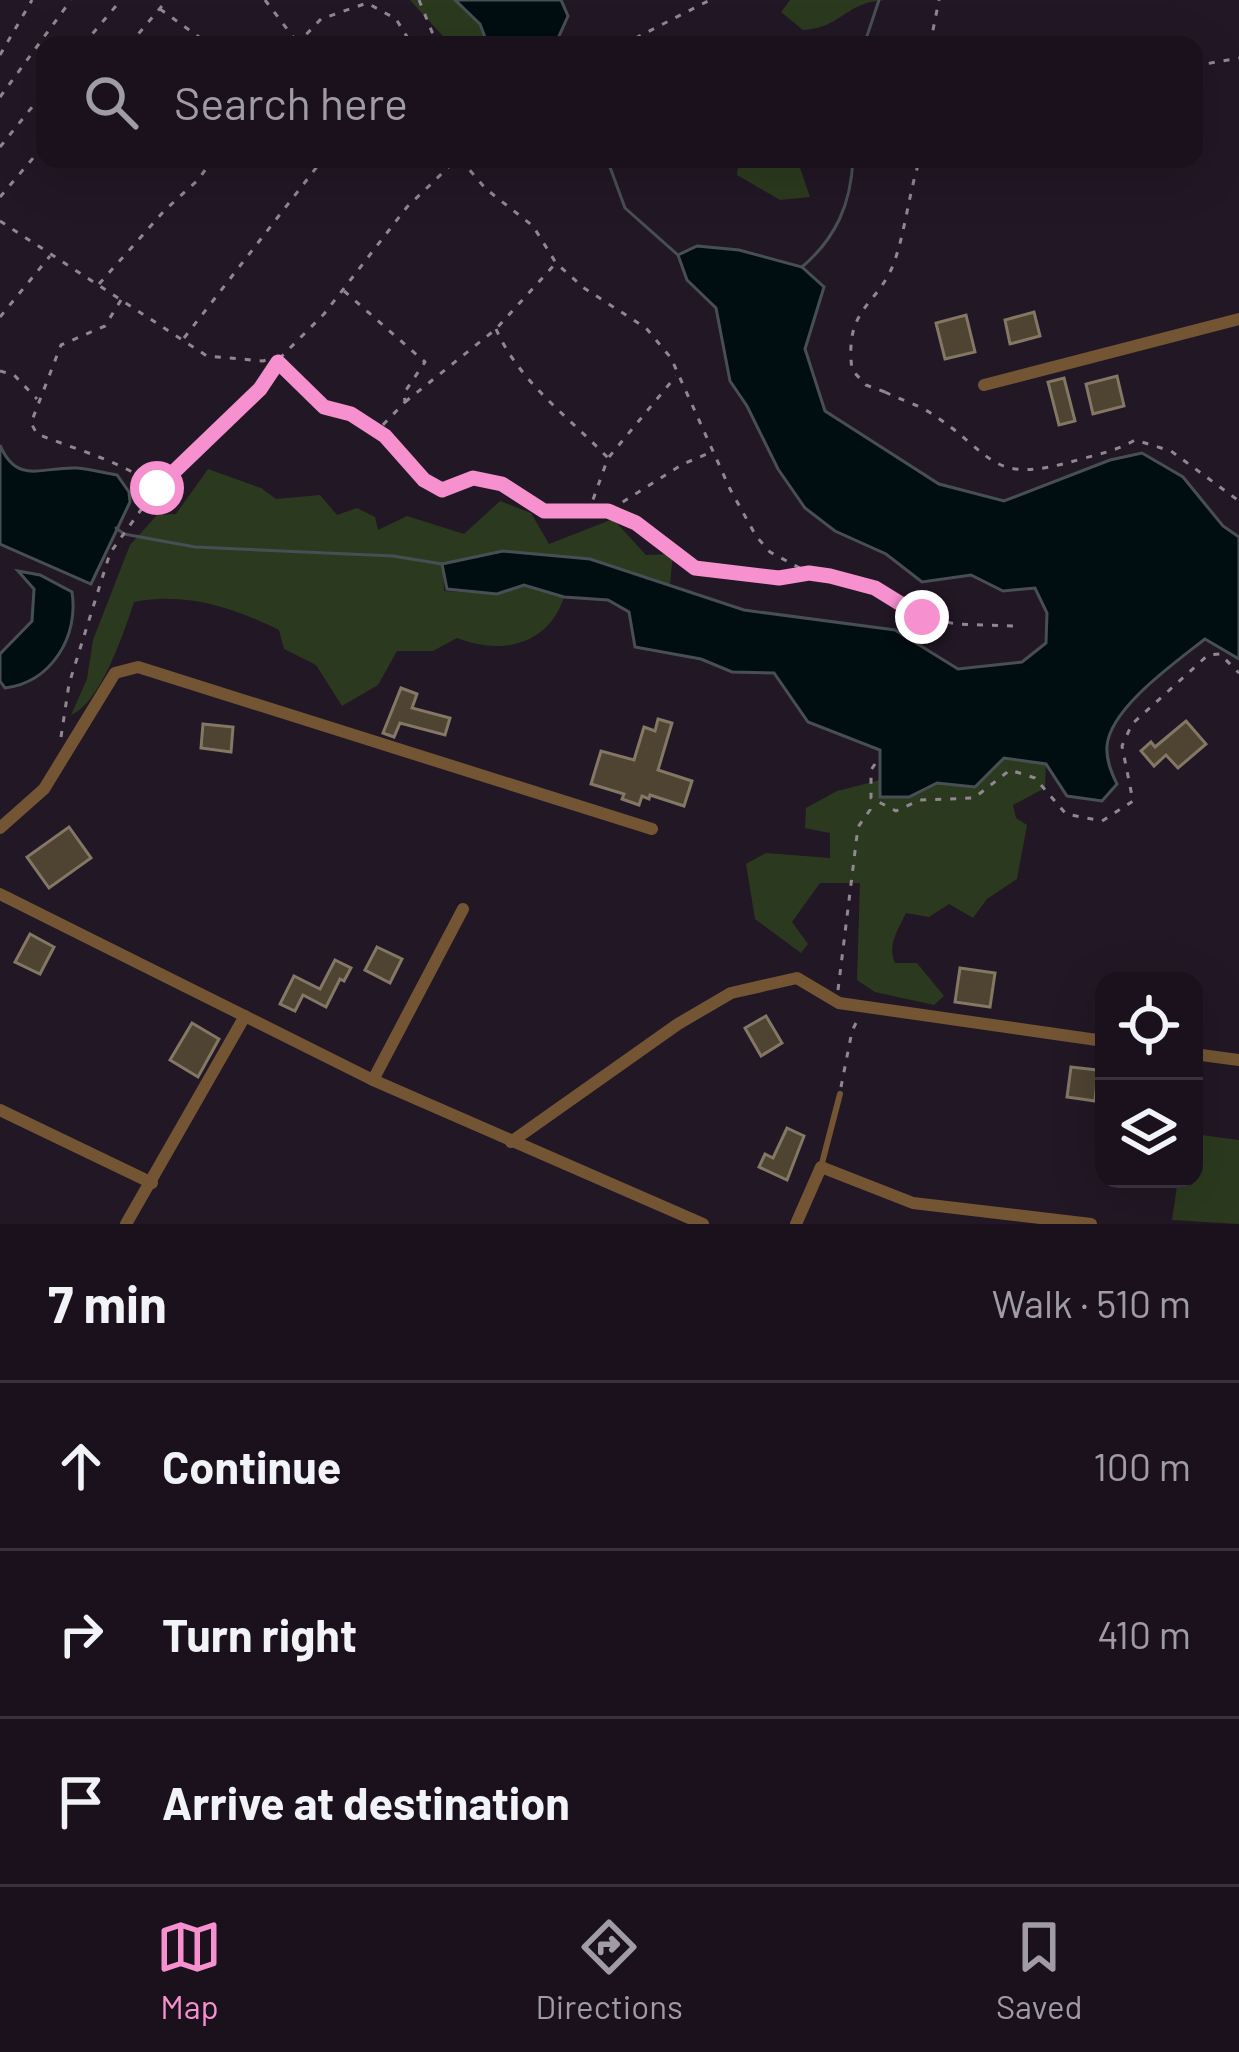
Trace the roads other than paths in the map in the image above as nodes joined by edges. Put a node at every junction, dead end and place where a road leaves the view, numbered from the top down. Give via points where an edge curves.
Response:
1 (1239, 319) edge
2 (984, 385) dead end
3 (0, 829) edge
4 (652, 829) dead end
5 (0, 894) edge
6 (463, 910) dead end
7 (244, 1016) junction
8 (1095, 1040) edge
9 (1203, 1055) edge
10 (1239, 1060) edge
11 (373, 1080) junction
12 (840, 1094) road end
13 (0, 1110) edge
14 (512, 1142) junction
15 (820, 1167) junction
16 (152, 1184) junction
17 (126, 1224) edge
18 (703, 1224) edge
19 (796, 1224) edge
20 (1091, 1224) edge

1 - 2 street
3 - 4 street via 44,789 115,673 138,667
5 - 7 street
6 - 11 street
7 - 11 street
7 - 16 street
8 - 14 street via 838,1003 796,978 731,993
9 - 10 street
11 - 14 street
12 - 15 lane
13 - 16 street
14 - 18 street
15 - 19 street
15 - 20 street via 913,1203
16 - 17 street

